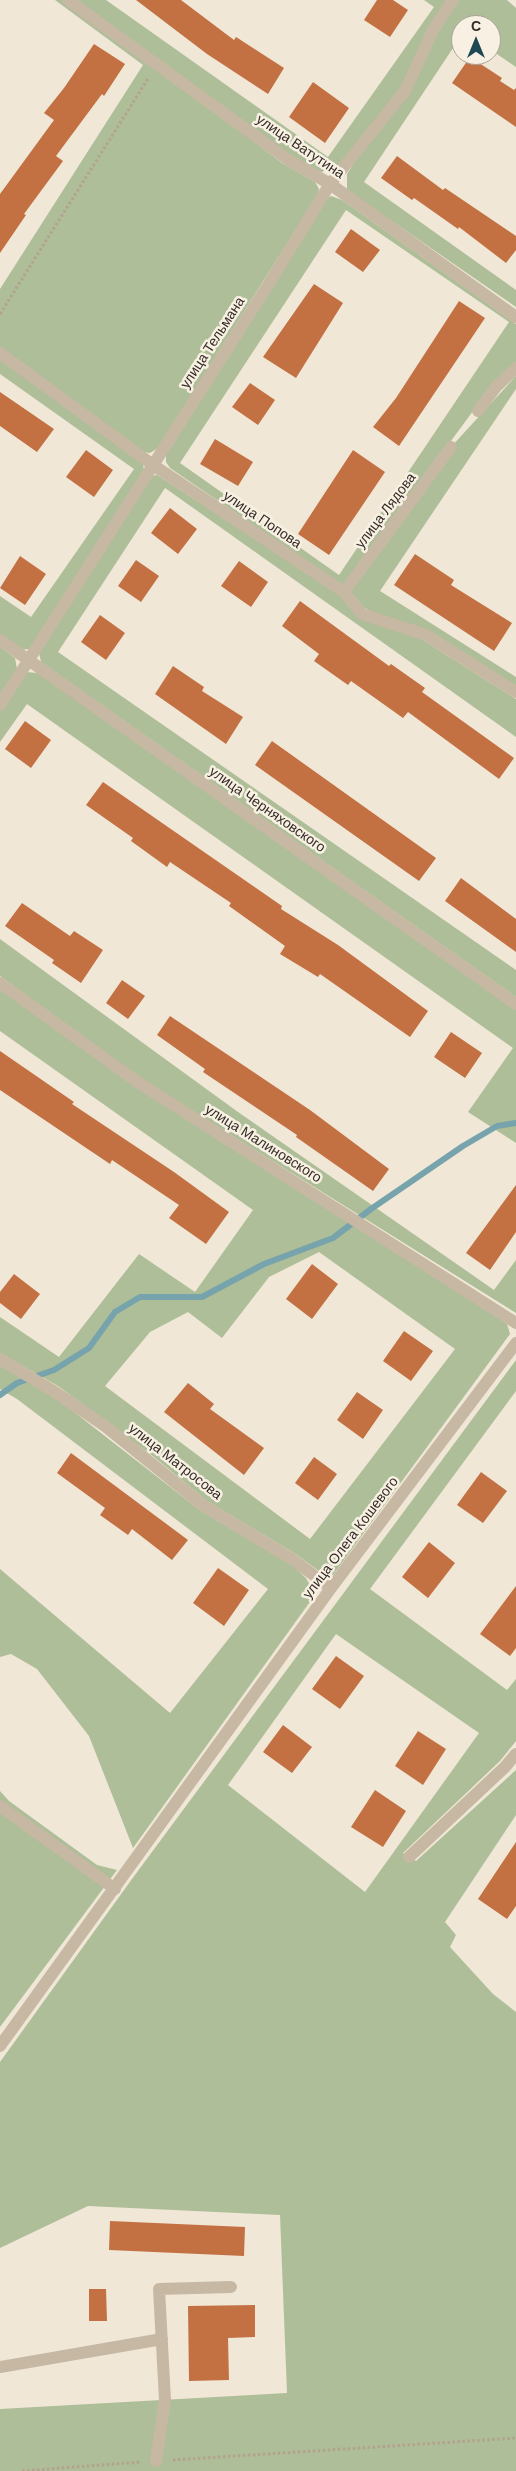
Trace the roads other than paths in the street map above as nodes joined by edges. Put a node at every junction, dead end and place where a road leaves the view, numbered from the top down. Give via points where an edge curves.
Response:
1 (68, 0) edge
2 (452, 0) edge
3 (330, 184) junction
4 (516, 317) edge
5 (0, 353) edge
6 (516, 368) edge
7 (478, 411) dead end
8 (451, 447) dead end
9 (153, 464) junction
10 (344, 592) junction
11 (0, 640) edge
12 (29, 661) junction
13 (516, 692) edge
14 (0, 705) edge
15 (0, 983) edge
16 (516, 1004) edge
17 (516, 1323) edge
18 (516, 1343) edge
19 (0, 1359) edge
20 (331, 1588) junction
21 (516, 1754) edge
22 (0, 1806) edge
23 (409, 1857) dead end
24 (115, 1889) junction
25 (0, 2046) edge
26 (231, 2287) dead end
27 (162, 2339) junction
28 (0, 2367) edge
29 (156, 2460) road end

1 - 3 street, улица Ватутина via 287,159
2 - 3 street, улица Тельмана via 434,28 405,91
3 - 4 street, улица Ватутина
3 - 9 street, улица Тельмана
5 - 9 street, улица Попова
6 - 7 street
8 - 10 street, улица Лядова
9 - 10 street, улица Попова
9 - 12 street, улица Тельмана
10 - 13 street, улица Попова via 362,614 426,634
11 - 12 street, улица Черняховского
12 - 14 street, улица Тельмана
12 - 16 street, улица Черняховского
15 - 17 street, улица Малиновского via 140,1083
18 - 20 street, улица Олега Кошевого
19 - 20 street, улица Матросова via 105,1426 204,1506 292,1559
20 - 24 street, улица Олега Кошевого
21 - 23 street
22 - 24 street
24 - 25 street, улица Олега Кошевого
26 - 27 street via 159,2288
27 - 28 street
27 - 29 street via 165,2400

